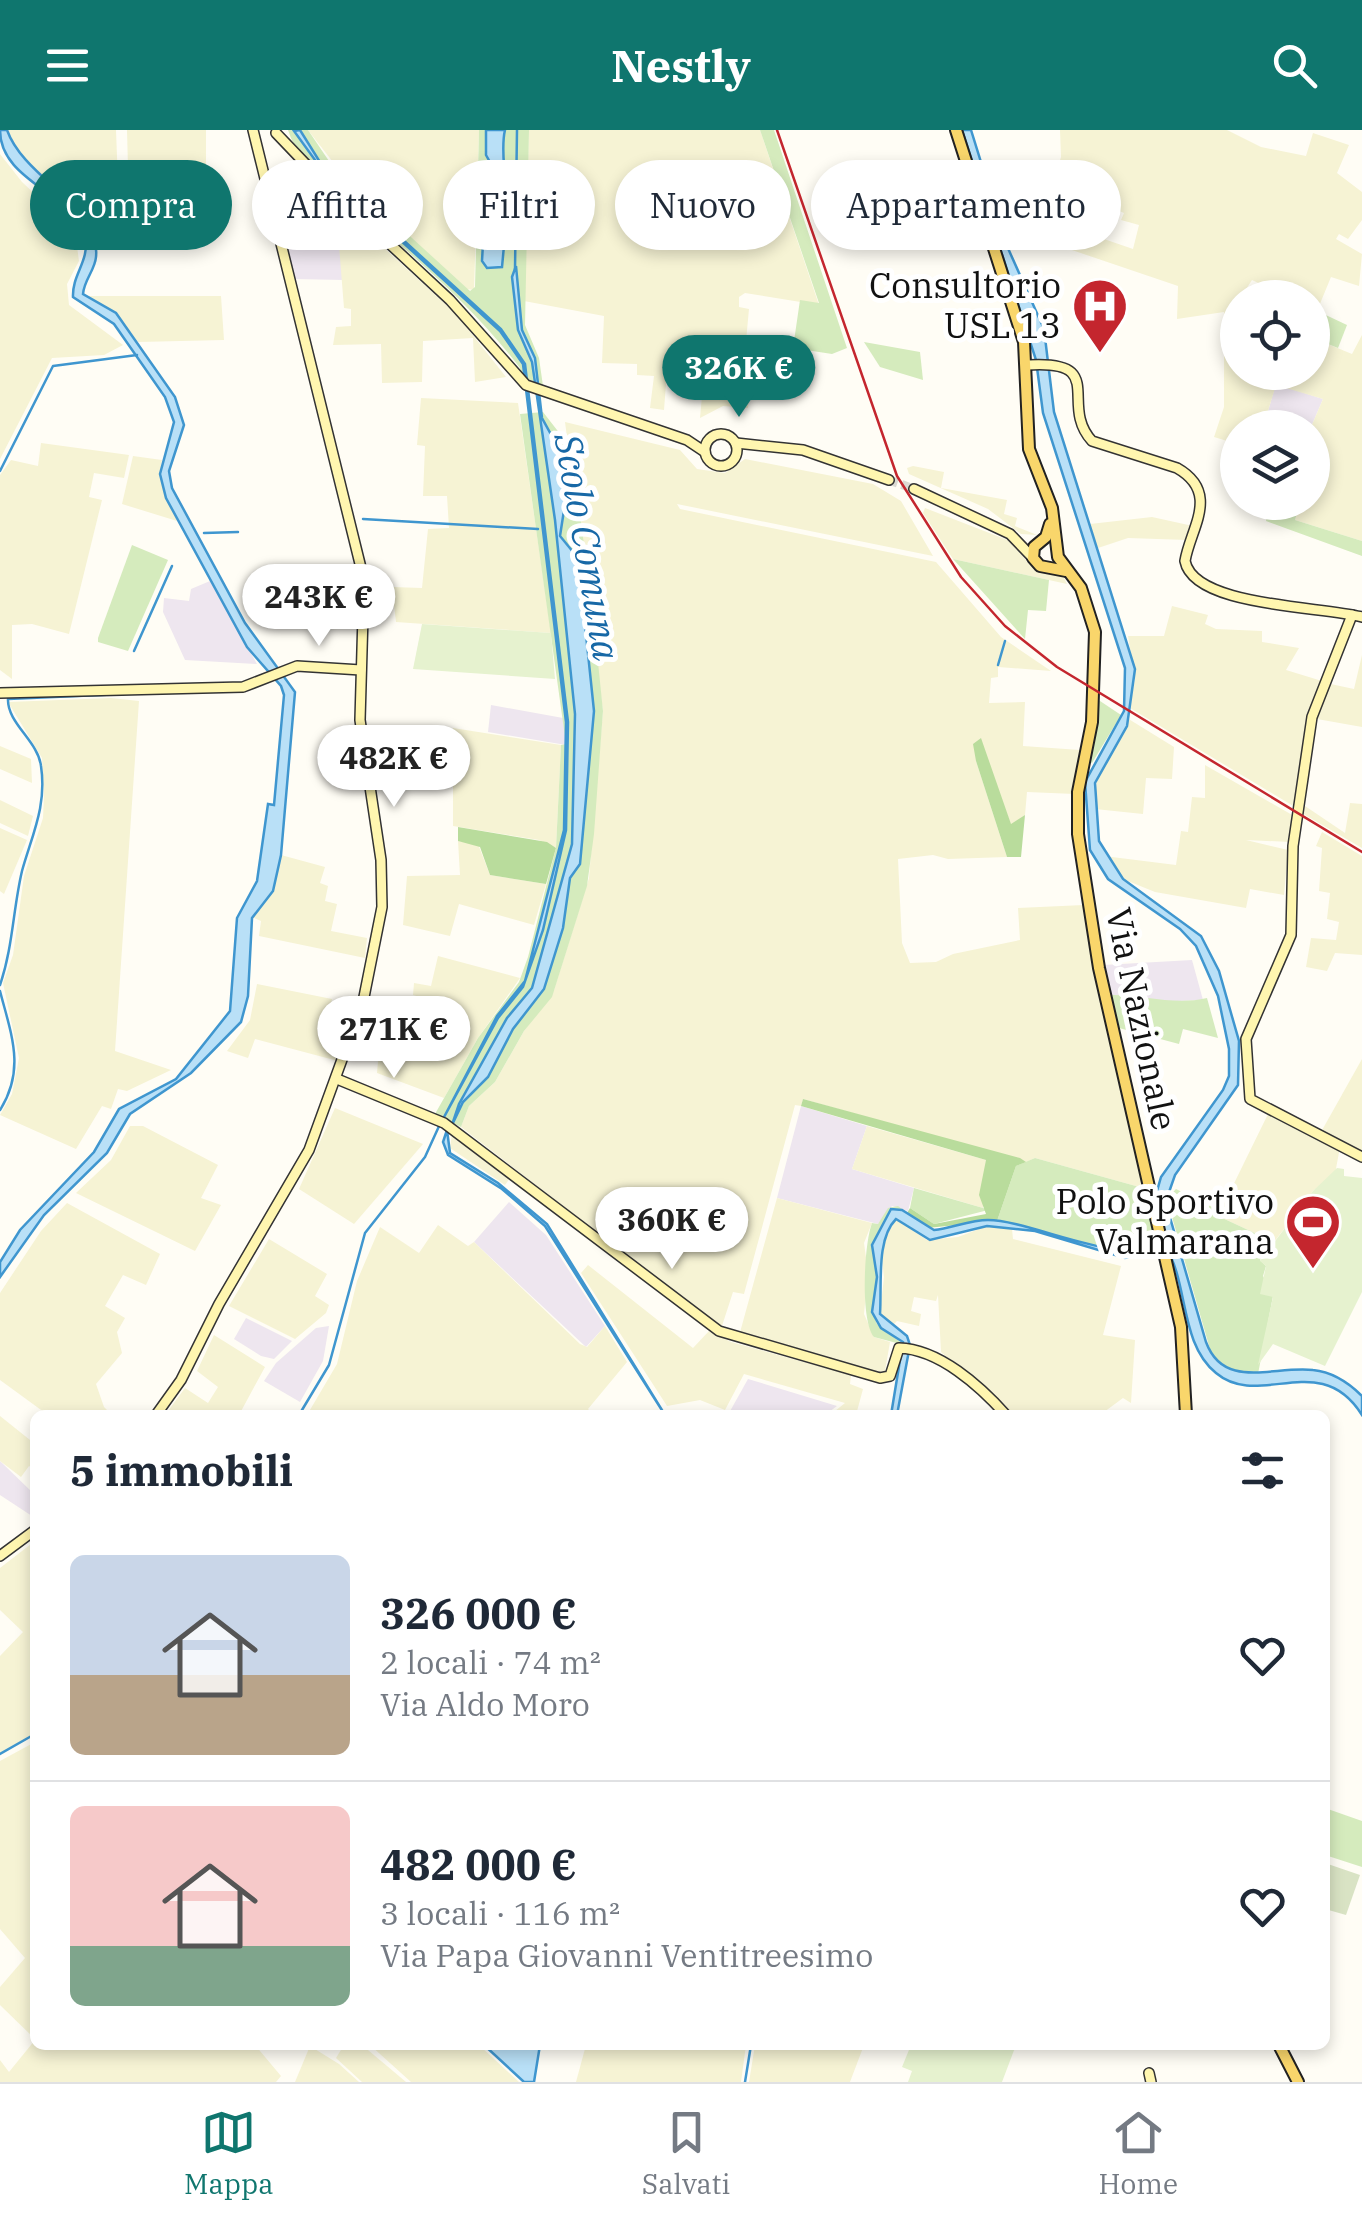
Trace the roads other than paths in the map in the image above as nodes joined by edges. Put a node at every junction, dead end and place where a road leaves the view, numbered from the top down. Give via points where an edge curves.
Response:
1 (254, 130) edge
2 (956, 130) edge
3 (279, 132) edge
4 (260, 152) junction
5 (1031, 365) junction
6 (687, 440) junction
7 (709, 440) junction
8 (736, 443) junction
9 (758, 447) junction
10 (705, 452) junction
11 (736, 458) junction
12 (889, 480) tunnel mouth
13 (914, 490) tunnel mouth
14 (1046, 494) junction
15 (1014, 538) junction
16 (1040, 542) junction
17 (1054, 556) junction
18 (1033, 558) junction
19 (1357, 616) edge
20 (361, 670) junction
21 (0, 693) edge
22 (337, 1080) junction
23 (1362, 1157) edge
24 (160, 1410) edge
25 (1000, 1410) edge
26 (1186, 1410) edge
27 (30, 1534) edge
28 (0, 1556) edge
29 (1282, 2050) edge
30 (1298, 2082) edge

1 - 3 main road
1 - 4 main road
2 - 5 main road
3 - 4 main road
3 - 6 main road via 320,180 450,300 518,378 547,396
4 - 20 main road via 364,580
5 - 14 main road via 1028,441
5 - 19 main road via 1066,366 1076,376 1082,425 1092,440 1188,476 1201,513 1185,561 1196,583
6 - 7 main road
6 - 10 main road
7 - 8 main road via 722,434
7 - 10 main road
8 - 9 main road
8 - 11 main road
9 - 11 main road
9 - 12 main road via 802,450
10 - 11 main road via 717,466
13 - 15 main road
14 - 16 main road via 1050,520
14 - 17 main road
15 - 16 main road
15 - 18 main road
16 - 17 main road
16 - 18 main road
17 - 18 main road via 1040,566
17 - 26 main road, Via Nazionale via 1082,588 1095,632 1078,834 1099,968 1184,1346
19 - 23 main road via 1312,717 1293,846 1291,935 1245,1049 1250,1098
20 - 21 main road via 296,666 243,687
20 - 22 main road via 360,720 382,907 366,990
22 - 24 main road via 290,1188
22 - 25 main road via 445,1125 719,1331 880,1378 890,1376 905,1348 948,1365
27 - 28 main road
29 - 30 main road

